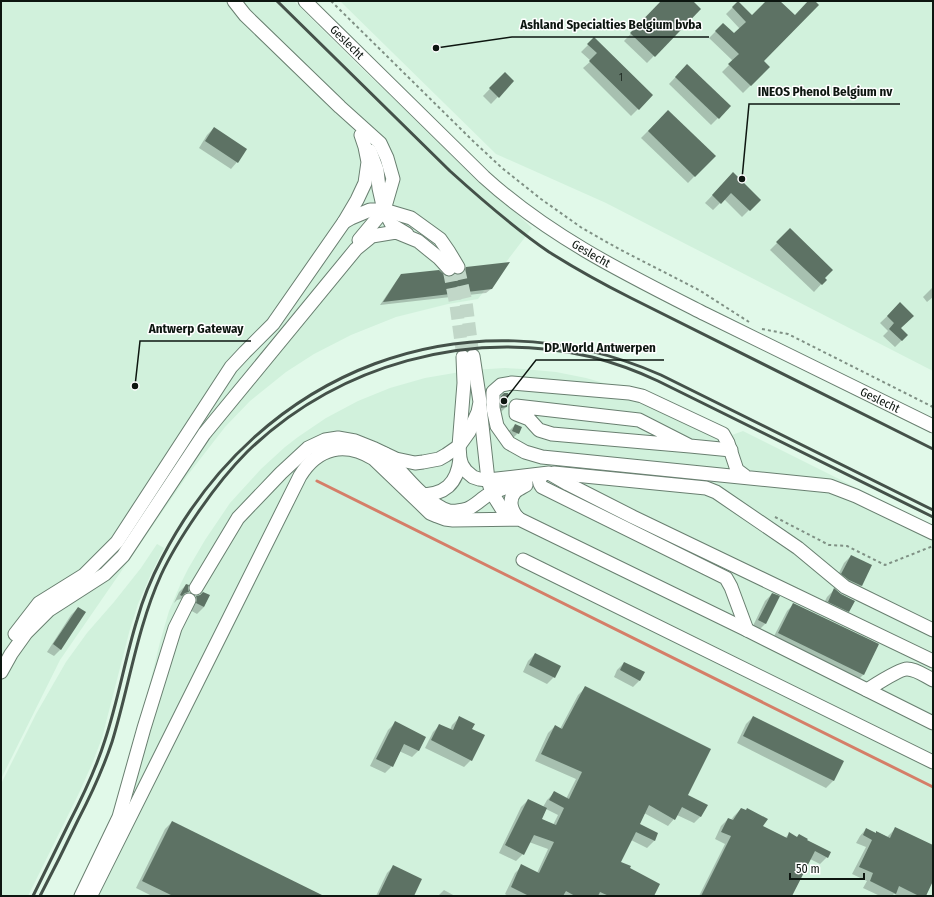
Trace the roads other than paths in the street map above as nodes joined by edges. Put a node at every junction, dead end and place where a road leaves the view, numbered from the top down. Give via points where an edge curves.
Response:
1 (234, 1) edge
2 (305, 1) edge
3 (340, 107) junction
4 (361, 135) junction
5 (384, 210) junction
6 (344, 222) junction
7 (418, 240) junction
8 (326, 285) junction
9 (480, 402) junction
10 (933, 426) edge
11 (690, 446) junction
12 (731, 450) junction
13 (460, 452) junction
14 (385, 454) junction
15 (542, 476) junction
16 (745, 476) junction
17 (488, 480) junction
18 (406, 491) junction
19 (492, 493) junction
20 (424, 495) junction
21 (519, 519) junction
22 (933, 533) edge
23 (523, 560) dead end
24 (196, 588) dead end
25 (189, 600) dead end
26 (747, 630) junction
27 (933, 630) edge
28 (1, 656) edge
29 (933, 661) edge
30 (1, 672) edge
31 (933, 680) edge
32 (867, 690) junction
33 (933, 723) edge
34 (933, 762) edge
35 (81, 896) edge
36 (91, 896) edge

1 - 3 street via 245,15
2 - 10 street, Geslecht via 484,177 568,240 646,284
3 - 4 street
3 - 5 street via 380,143 388,158 392,179
4 - 5 street via 367,143 377,170
4 - 6 street via 368,162 365,183
5 - 6 street via 370,210
5 - 7 street via 392,225
5 - 7 street via 411,218 440,239 449,252 454,268
5 - 8 street via 326,280
6 - 28 street via 273,324 231,367 117,542 84,575 39,603
7 - 8 street via 396,232 372,236 356,248
8 - 30 street via 204,434 123,556 105,574 49,610 26,633
9 - 13 street
9 - 13 street via 468,357
9 - 17 street
11 - 11 street via 639,420 516,406 516,414 529,419 539,430 552,434
11 - 12 street
12 - 16 street via 737,470
12 - 16 street via 723,434 642,396 512,383 501,385 493,392 493,408 498,426 509,443 525,452 542,457
13 - 14 street via 423,462 405,462
13 - 17 street via 462,465 466,471 479,480
13 - 20 street via 459,468 447,488
14 - 20 street
14 - 24 street via 375,448 338,438 325,440 308,448 238,518
15 - 17 street
15 - 19 street
15 - 21 street via 514,493 512,511
15 - 26 street via 539,481 542,487 726,578
15 - 27 street via 706,488 716,492 798,548 844,587
15 - 29 street via 568,484
16 - 22 street via 830,486
17 - 19 street
18 - 20 street via 417,496
18 - 21 street via 430,513 445,519
18 - 36 street via 374,459 356,450 335,449 323,453 306,466
19 - 20 street via 474,506 450,511
19 - 21 street via 502,509
21 - 26 street
23 - 34 street
25 - 35 street via 175,628 119,817
26 - 32 street
31 - 32 street via 914,670 906,669
32 - 33 street

